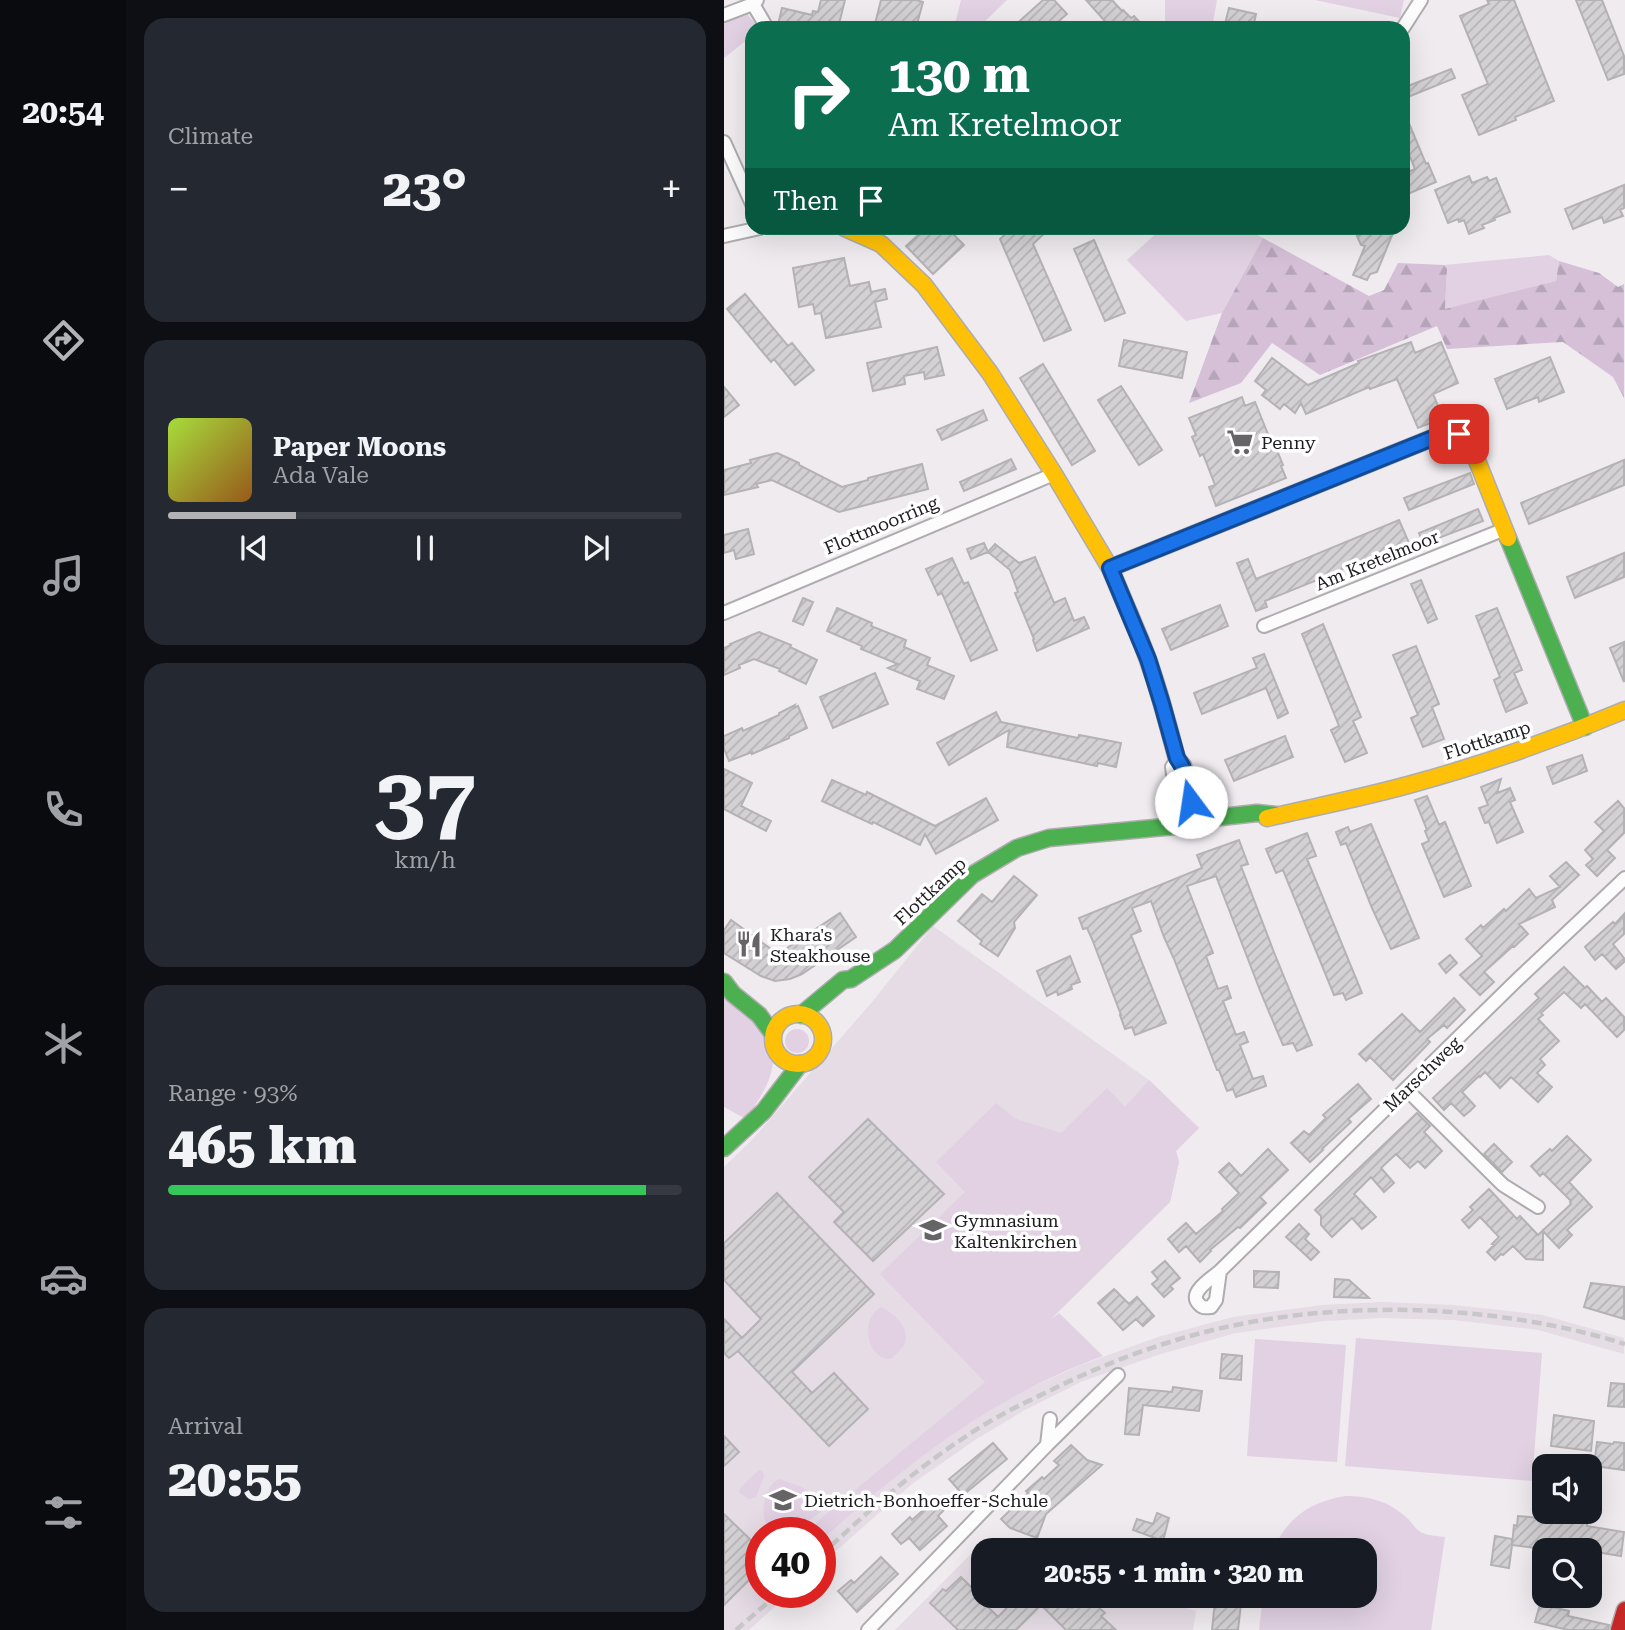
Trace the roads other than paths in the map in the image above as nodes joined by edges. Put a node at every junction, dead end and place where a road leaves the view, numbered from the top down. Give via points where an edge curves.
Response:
1 (1421, 0) edge
2 (755, 2) edge
3 (724, 15) edge
4 (764, 21) edge
5 (1408, 21) edge
6 (724, 142) edge
7 (745, 188) edge
8 (745, 231) edge
9 (861, 235) edge
10 (724, 236) edge
11 (1054, 474) junction
12 (1505, 529) junction
13 (1110, 568) junction
14 (724, 613) edge
15 (1264, 626) dead end
16 (1625, 710) edge
17 (1585, 727) junction
18 (1177, 758) junction
19 (1202, 823) junction
20 (1180, 826) junction
21 (1625, 878) edge
22 (851, 979) junction
23 (725, 983) edge
24 (801, 1015) junction
25 (817, 1024) junction
26 (778, 1027) junction
27 (781, 1057) junction
28 (800, 1064) junction
29 (1406, 1089) junction
30 (761, 1114) junction
31 (724, 1149) edge
32 (1538, 1207) dead end
33 (1220, 1271) dead end
34 (1118, 1375) dead end
35 (1050, 1419) dead end
36 (1047, 1445) junction
37 (1625, 1610) edge
38 (868, 1630) edge
39 (1619, 1630) edge

1 - 5 street
2 - 3 street
2 - 4 street
6 - 7 street
8 - 10 street
9 - 11 street via 881,244 925,285 990,373
11 - 13 street
11 - 14 street, Flottmoorring
12 - 13 street via 1470,443 1459,434 1445,433
12 - 15 street, Am Kretelmoor
12 - 17 street
13 - 18 street via 1148,659
16 - 17 street, Flottkamp
17 - 19 street, Flottkamp via 1405,786 1253,823 1211,829
18 - 19 street
18 - 20 street via 1172,767
19 - 20 street, Flottkamp
20 - 22 street, Flottkamp via 1049,838 1017,848 972,875 895,950
21 - 29 street, Marschweg
22 - 24 street, Flottkamp
22 - 25 street, Flottkamp
23 - 26 street
24 - 25 street
24 - 26 street, Flottkamp via 791,1015
25 - 28 street via 821,1047 813,1059
26 - 27 street via 774,1047
27 - 28 street
27 - 30 street via 762,1100
28 - 30 street
29 - 32 street via 1503,1185
29 - 33 street, Marschweg
30 - 31 street
34 - 36 street
35 - 36 street
36 - 38 street
37 - 39 street

